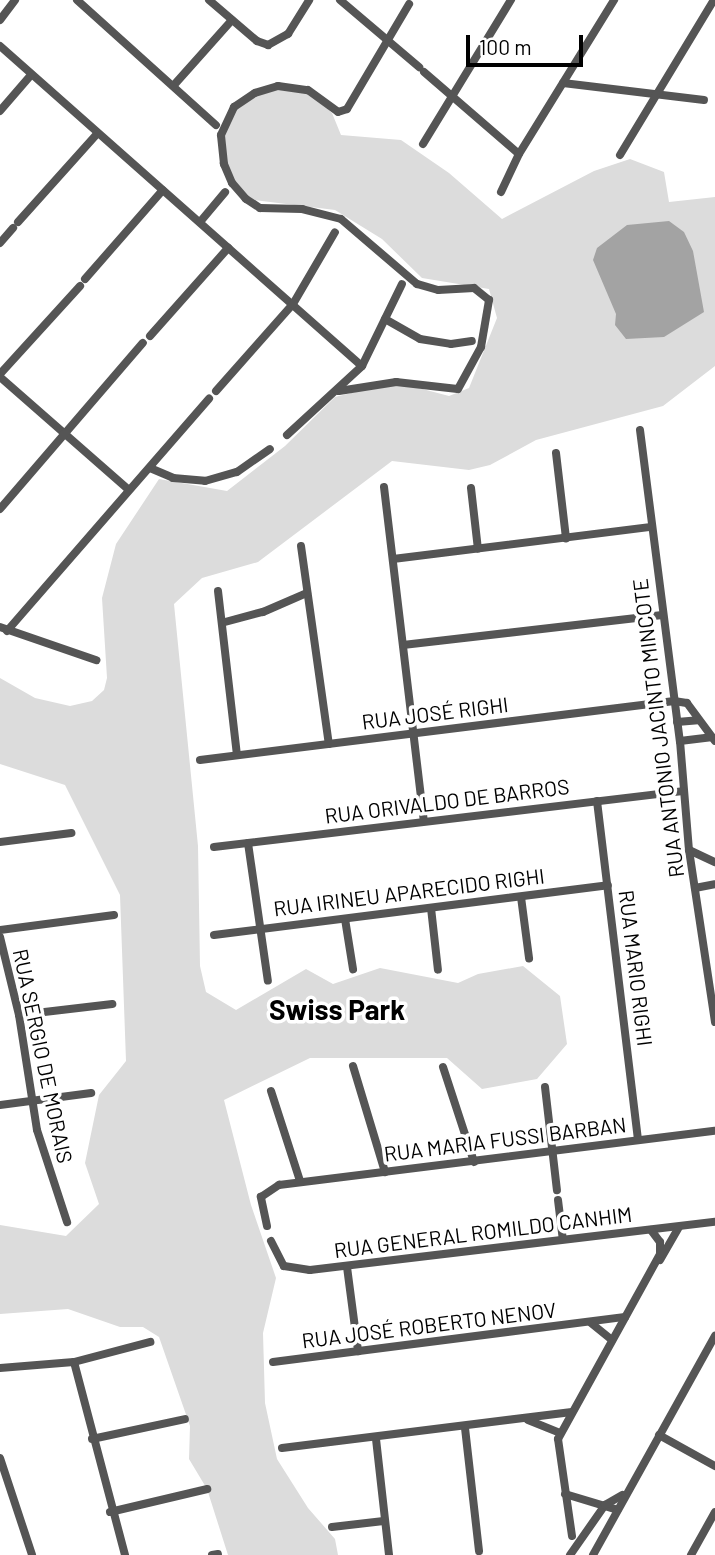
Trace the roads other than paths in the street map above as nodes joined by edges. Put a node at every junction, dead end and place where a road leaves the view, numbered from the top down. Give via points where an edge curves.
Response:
1 (15, 0) edge
2 (78, 0) edge
3 (209, 0) edge
4 (309, 0) edge
5 (340, 0) edge
6 (511, 0) edge
7 (614, 0) edge
8 (714, 0) edge
9 (409, 4) dead end
10 (0, 20) edge
11 (232, 20) junction
12 (387, 40) junction
13 (0, 46) edge
14 (31, 75) junction
15 (563, 83) junction
16 (174, 85) junction
17 (655, 97) junction
18 (453, 99) junction
19 (704, 100) dead end
20 (0, 111) edge
21 (216, 125) dead end
22 (97, 134) junction
23 (423, 144) dead end
24 (519, 154) junction
25 (621, 155) dead end
26 (163, 190) junction
27 (225, 192) dead end
28 (501, 192) dead end
29 (200, 222) junction
30 (335, 232) dead end
31 (0, 243) edge
32 (228, 248) junction
33 (402, 284) dead end
34 (293, 304) junction
35 (385, 319) junction
36 (472, 341) dead end
37 (362, 366) junction
38 (0, 375) edge
39 (216, 391) dead end
40 (339, 391) junction
41 (209, 399) dead end
42 (640, 430) dead end
43 (66, 433) junction
44 (287, 435) dead end
45 (270, 449) dead end
46 (556, 453) dead end
47 (149, 468) junction
48 (384, 487) dead end
49 (471, 488) dead end
50 (129, 490) junction
51 (0, 509) edge
52 (651, 527) junction
53 (566, 538) junction
54 (301, 546) dead end
55 (478, 549) junction
56 (393, 559) junction
57 (218, 591) dead end
58 (307, 593) junction
59 (662, 615) junction
60 (225, 622) junction
61 (3, 629) edge
62 (404, 645) junction
63 (96, 660) dead end
64 (674, 701) junction
65 (698, 720) junction
66 (677, 722) junction
67 (415, 734) junction
68 (713, 739) edge
69 (680, 741) junction
70 (329, 744) junction
71 (237, 755) junction
72 (200, 760) dead end
73 (683, 790) junction
74 (597, 801) junction
75 (424, 821) junction
76 (71, 833) dead end
77 (0, 842) edge
78 (248, 843) junction
79 (214, 847) dead end
80 (689, 850) junction
81 (715, 862) edge
82 (715, 884) edge
83 (608, 885) junction
84 (695, 888) junction
85 (522, 897) junction
86 (431, 908) junction
87 (114, 915) dead end
88 (345, 919) junction
89 (262, 928) junction
90 (0, 930) edge
91 (214, 935) dead end
92 (0, 937) edge
93 (529, 958) dead end
94 (353, 969) dead end
95 (438, 970) dead end
96 (268, 981) dead end
97 (112, 1004) dead end
98 (19, 1016) junction
99 (715, 1022) edge
100 (353, 1066) dead end
101 (443, 1067) dead end
102 (545, 1087) dead end
103 (271, 1091) dead end
104 (91, 1093) dead end
105 (34, 1101) junction
106 (0, 1105) edge
107 (715, 1130) edge
108 (638, 1140) junction
109 (552, 1152) junction
110 (474, 1162) junction
111 (385, 1172) junction
112 (300, 1181) junction
113 (557, 1190) dead end
114 (558, 1200) dead end
115 (67, 1222) dead end
116 (715, 1222) edge
117 (267, 1226) dead end
118 (679, 1227) junction
119 (651, 1230) junction
120 (563, 1239) junction
121 (271, 1241) dead end
122 (347, 1267) junction
123 (654, 1268) junction
124 (625, 1317) junction
125 (590, 1323) junction
126 (715, 1336) edge
127 (612, 1340) junction
128 (150, 1342) dead end
129 (358, 1352) junction
130 (74, 1362) junction
131 (272, 1362) dead end
132 (0, 1368) edge
133 (572, 1412) junction
134 (185, 1419) dead end
135 (525, 1419) junction
136 (466, 1428) junction
137 (561, 1433) junction
138 (659, 1435) junction
139 (92, 1439) junction
140 (376, 1439) junction
141 (282, 1448) dead end
142 (0, 1458) edge
143 (715, 1466) edge
144 (207, 1489) dead end
145 (4, 1490) edge
146 (565, 1494) junction
147 (622, 1495) junction
148 (605, 1505) junction
149 (618, 1510) junction
150 (110, 1512) junction
151 (715, 1512) edge
152 (384, 1521) junction
153 (332, 1527) dead end
154 (572, 1536) dead end
155 (479, 1551) dead end
156 (32, 1555) edge
157 (125, 1555) edge
158 (389, 1555) edge
159 (570, 1555) edge
160 (593, 1555) edge
161 (691, 1555) edge

1 - 10 street
2 - 16 street
3 - 11 street
4 - 11 street via 288,34 275,44 257,41
5 - 12 street
6 - 18 street
7 - 15 street
8 - 17 street
9 - 12 street
11 - 16 street
12 - 18 street
12 - 40 street via 347,109 338,112 308,90 278,86 254,93 234,107 221,135 224,164 232,183 260,208 302,209 341,219 417,284 439,290 474,288 489,300 481,347 458,389 396,383
13 - 14 street
14 - 20 street
14 - 22 street
15 - 17 street
15 - 24 street
16 - 21 street
17 - 19 street
17 - 25 street
18 - 23 street
18 - 24 street
22 - 26 street
22 - 31 street
24 - 28 street
26 - 29 street
26 - 38 street
27 - 29 street
29 - 32 street
30 - 34 street
32 - 34 street
32 - 43 street
33 - 35 street
34 - 37 street
34 - 39 street
35 - 36 street via 420,339 451,344
35 - 37 street
37 - 40 street
38 - 43 street
40 - 44 street
41 - 47 street
42 - 52 street, RUA ANTONIO JACINTO MINCOTE
43 - 50 street
43 - 51 street
45 - 47 street via 237,472 205,481 173,478
46 - 53 street
47 - 50 street
48 - 56 street
49 - 55 street
50 - 61 street
52 - 53 street
52 - 59 street, RUA ANTONIO JACINTO MINCOTE
53 - 55 street
54 - 58 street
55 - 56 street
56 - 62 street
57 - 60 street
58 - 60 street
58 - 70 street
59 - 62 street
59 - 64 street, RUA ANTONIO JACINTO MINCOTE
60 - 71 street
61 - 63 street
62 - 67 street
64 - 65 street via 687,703
64 - 66 street, RUA ANTONIO JACINTO MINCOTE
64 - 67 street, RUA JOSÉ RIGHI
65 - 66 street
65 - 68 street
66 - 69 street, RUA ANTONIO JACINTO MINCOTE
67 - 70 street, RUA JOSÉ RIGHI
67 - 75 street
68 - 69 street
69 - 73 street, RUA ANTONIO JACINTO MINCOTE
70 - 71 street, RUA JOSÉ RIGHI
71 - 72 street, RUA JOSÉ RIGHI
73 - 74 street, RUA ORIVALDO DE BARROS
73 - 80 street, RUA ANTONIO JACINTO MINCOTE
74 - 75 street, RUA ORIVALDO DE BARROS
74 - 83 street, RUA MARIO RIGHI
75 - 78 street, RUA ORIVALDO DE BARROS
76 - 77 street
78 - 79 street, RUA ORIVALDO DE BARROS
78 - 89 street
80 - 81 street
80 - 84 street, RUA ANTONIO JACINTO MINCOTE
82 - 84 street
83 - 85 street, RUA IRINEU APARECIDO RIGHI
83 - 108 street, RUA MARIO RIGHI
84 - 99 street, RUA ANTONIO JACINTO MINCOTE
85 - 86 street, RUA IRINEU APARECIDO RIGHI
85 - 93 street
86 - 88 street, RUA IRINEU APARECIDO RIGHI
86 - 95 street
87 - 90 street
88 - 89 street, RUA IRINEU APARECIDO RIGHI
88 - 94 street
89 - 91 street, RUA IRINEU APARECIDO RIGHI
89 - 96 street
92 - 98 street, RUA SERGIO DE MORAIS
97 - 98 street
98 - 105 street, RUA SERGIO DE MORAIS
100 - 111 street
101 - 110 street
102 - 109 street
103 - 112 street
104 - 105 street
105 - 106 street
105 - 115 street, RUA SERGIO DE MORAIS via 45,1160
107 - 108 street, RUA MARIA FUSSI BARBAN
108 - 109 street, RUA MARIA FUSSI BARBAN
109 - 110 street, RUA MARIA FUSSI BARBAN
109 - 113 street
110 - 111 street, RUA MARIA FUSSI BARBAN
111 - 112 street, RUA MARIA FUSSI BARBAN
112 - 117 street via 264,1191 260,1205
114 - 120 street
116 - 118 street, RUA GENERAL ROMILDO CANHIM
118 - 119 street, RUA GENERAL ROMILDO CANHIM
118 - 123 street
119 - 120 street, RUA GENERAL ROMILDO CANHIM
119 - 123 street via 661,1248
120 - 122 street, RUA GENERAL ROMILDO CANHIM
121 - 122 street, RUA GENERAL ROMILDO CANHIM via 291,1270
122 - 129 street
123 - 124 street
124 - 125 street, RUA JOSÉ ROBERTO NENOV
124 - 127 street
125 - 127 street
125 - 129 street, RUA JOSÉ ROBERTO NENOV
126 - 138 street
127 - 133 street
128 - 130 street
129 - 131 street, RUA JOSÉ ROBERTO NENOV
130 - 132 street
130 - 139 street
133 - 135 street
133 - 137 street
134 - 139 street
135 - 136 street
135 - 137 street
136 - 140 street
136 - 155 street
137 - 146 street via 557,1447
138 - 143 street
138 - 147 street
139 - 150 street
140 - 141 street
140 - 152 street
142 - 145 street
144 - 150 street
145 - 156 street
146 - 148 street
146 - 154 street
147 - 148 street
147 - 149 street
148 - 149 street
148 - 159 street
149 - 160 street
150 - 157 street
151 - 161 street
152 - 153 street
152 - 158 street

